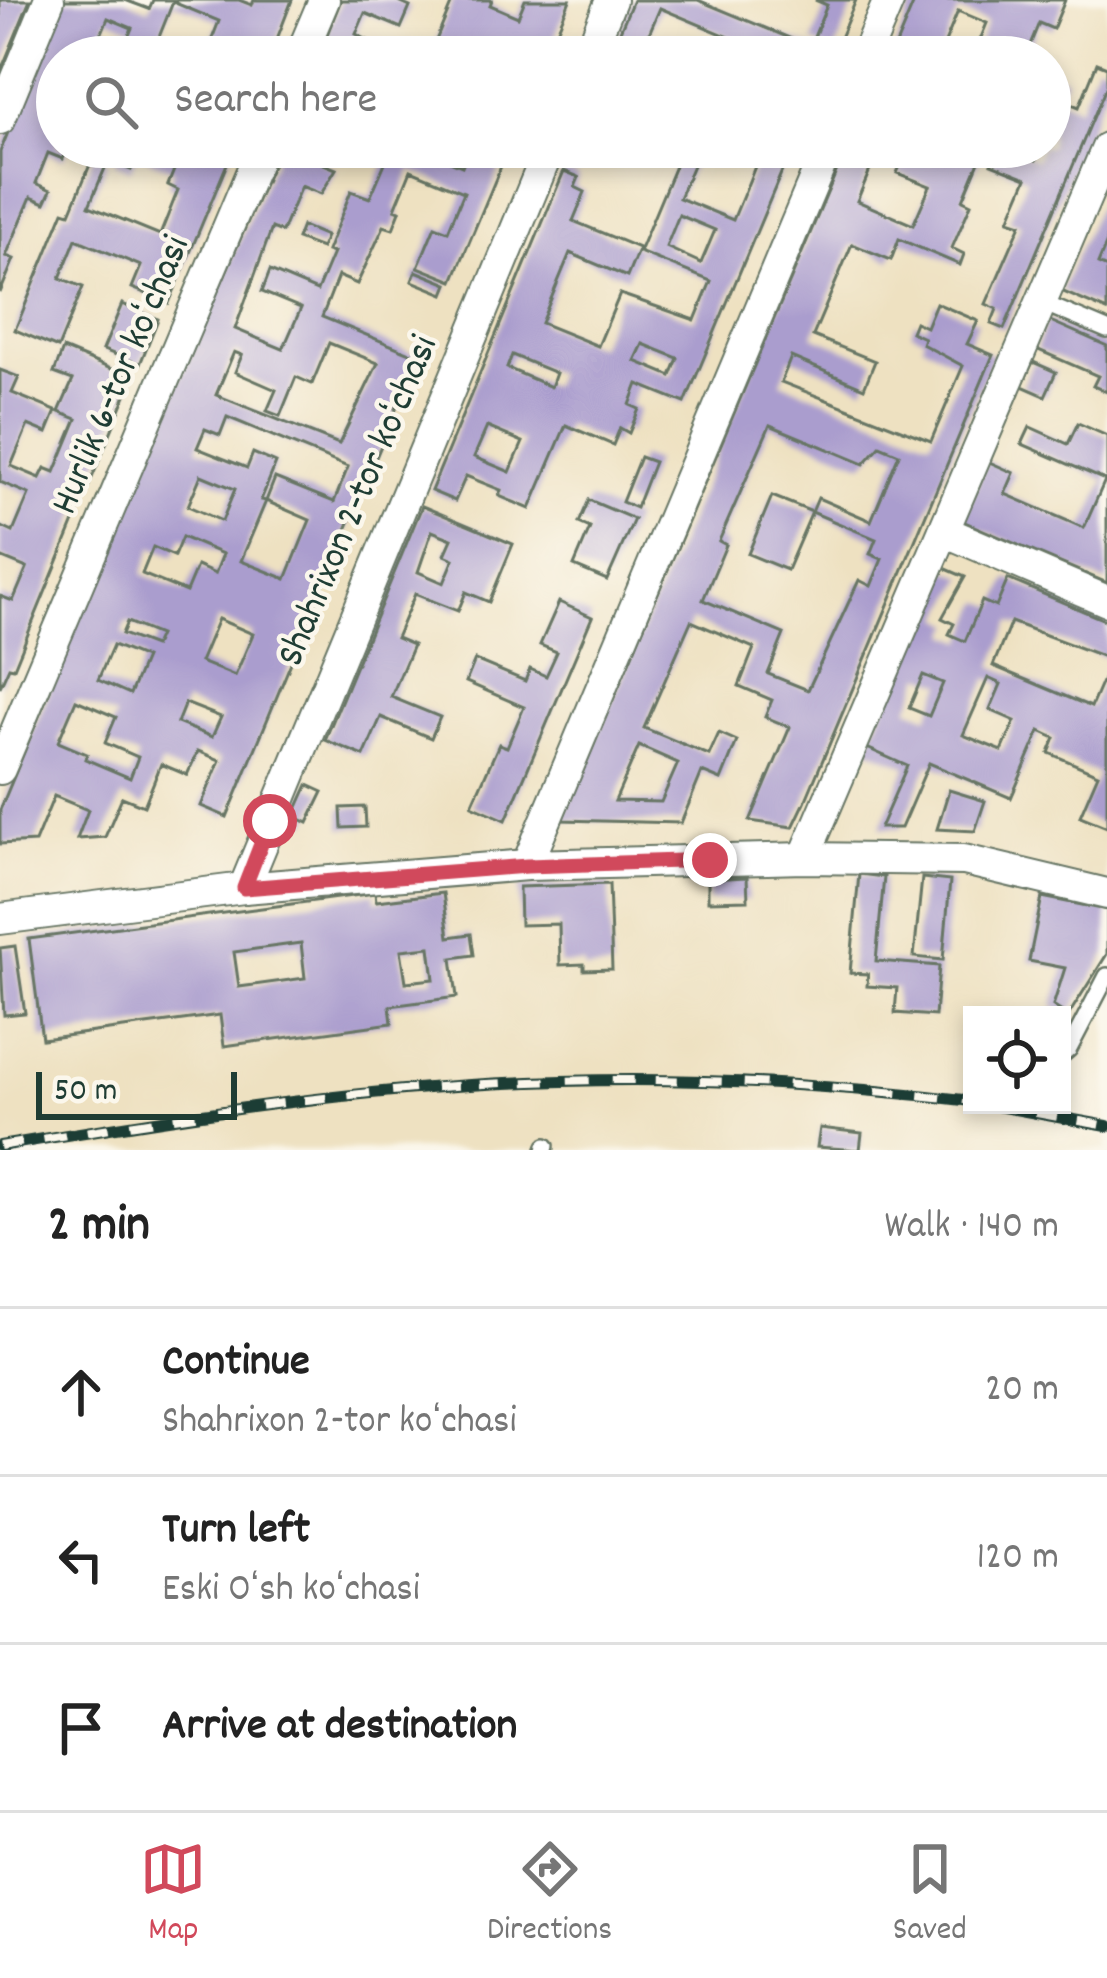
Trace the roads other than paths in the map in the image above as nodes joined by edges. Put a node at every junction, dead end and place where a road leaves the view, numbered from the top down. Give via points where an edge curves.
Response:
1 (50, 0) edge
2 (324, 0) edge
3 (611, 0) edge
4 (889, 0) edge
5 (309, 36) edge
6 (596, 36) edge
7 (874, 36) edge
8 (0, 119) edge
9 (1107, 148) edge
10 (253, 168) edge
11 (541, 168) edge
12 (818, 168) edge
13 (1043, 303) junction
14 (1107, 330) edge
15 (944, 531) junction
16 (1107, 601) edge
17 (0, 769) edge
18 (804, 858) junction
19 (527, 866) junction
20 (244, 888) junction
21 (1107, 894) edge
22 (0, 919) edge
23 (1107, 976) edge
24 (1071, 1047) edge

1 - 8 street
2 - 5 street
3 - 6 street
4 - 7 street
9 - 13 street
10 - 17 street, Hurlik 6-tor koʻchasi
11 - 20 street, Shahrixon 2-tor koʻchasi
12 - 19 street
13 - 14 lane
13 - 15 street
15 - 16 street
15 - 18 street
18 - 19 street
18 - 21 street via 964,860
19 - 20 street
20 - 22 street
23 - 24 lane

